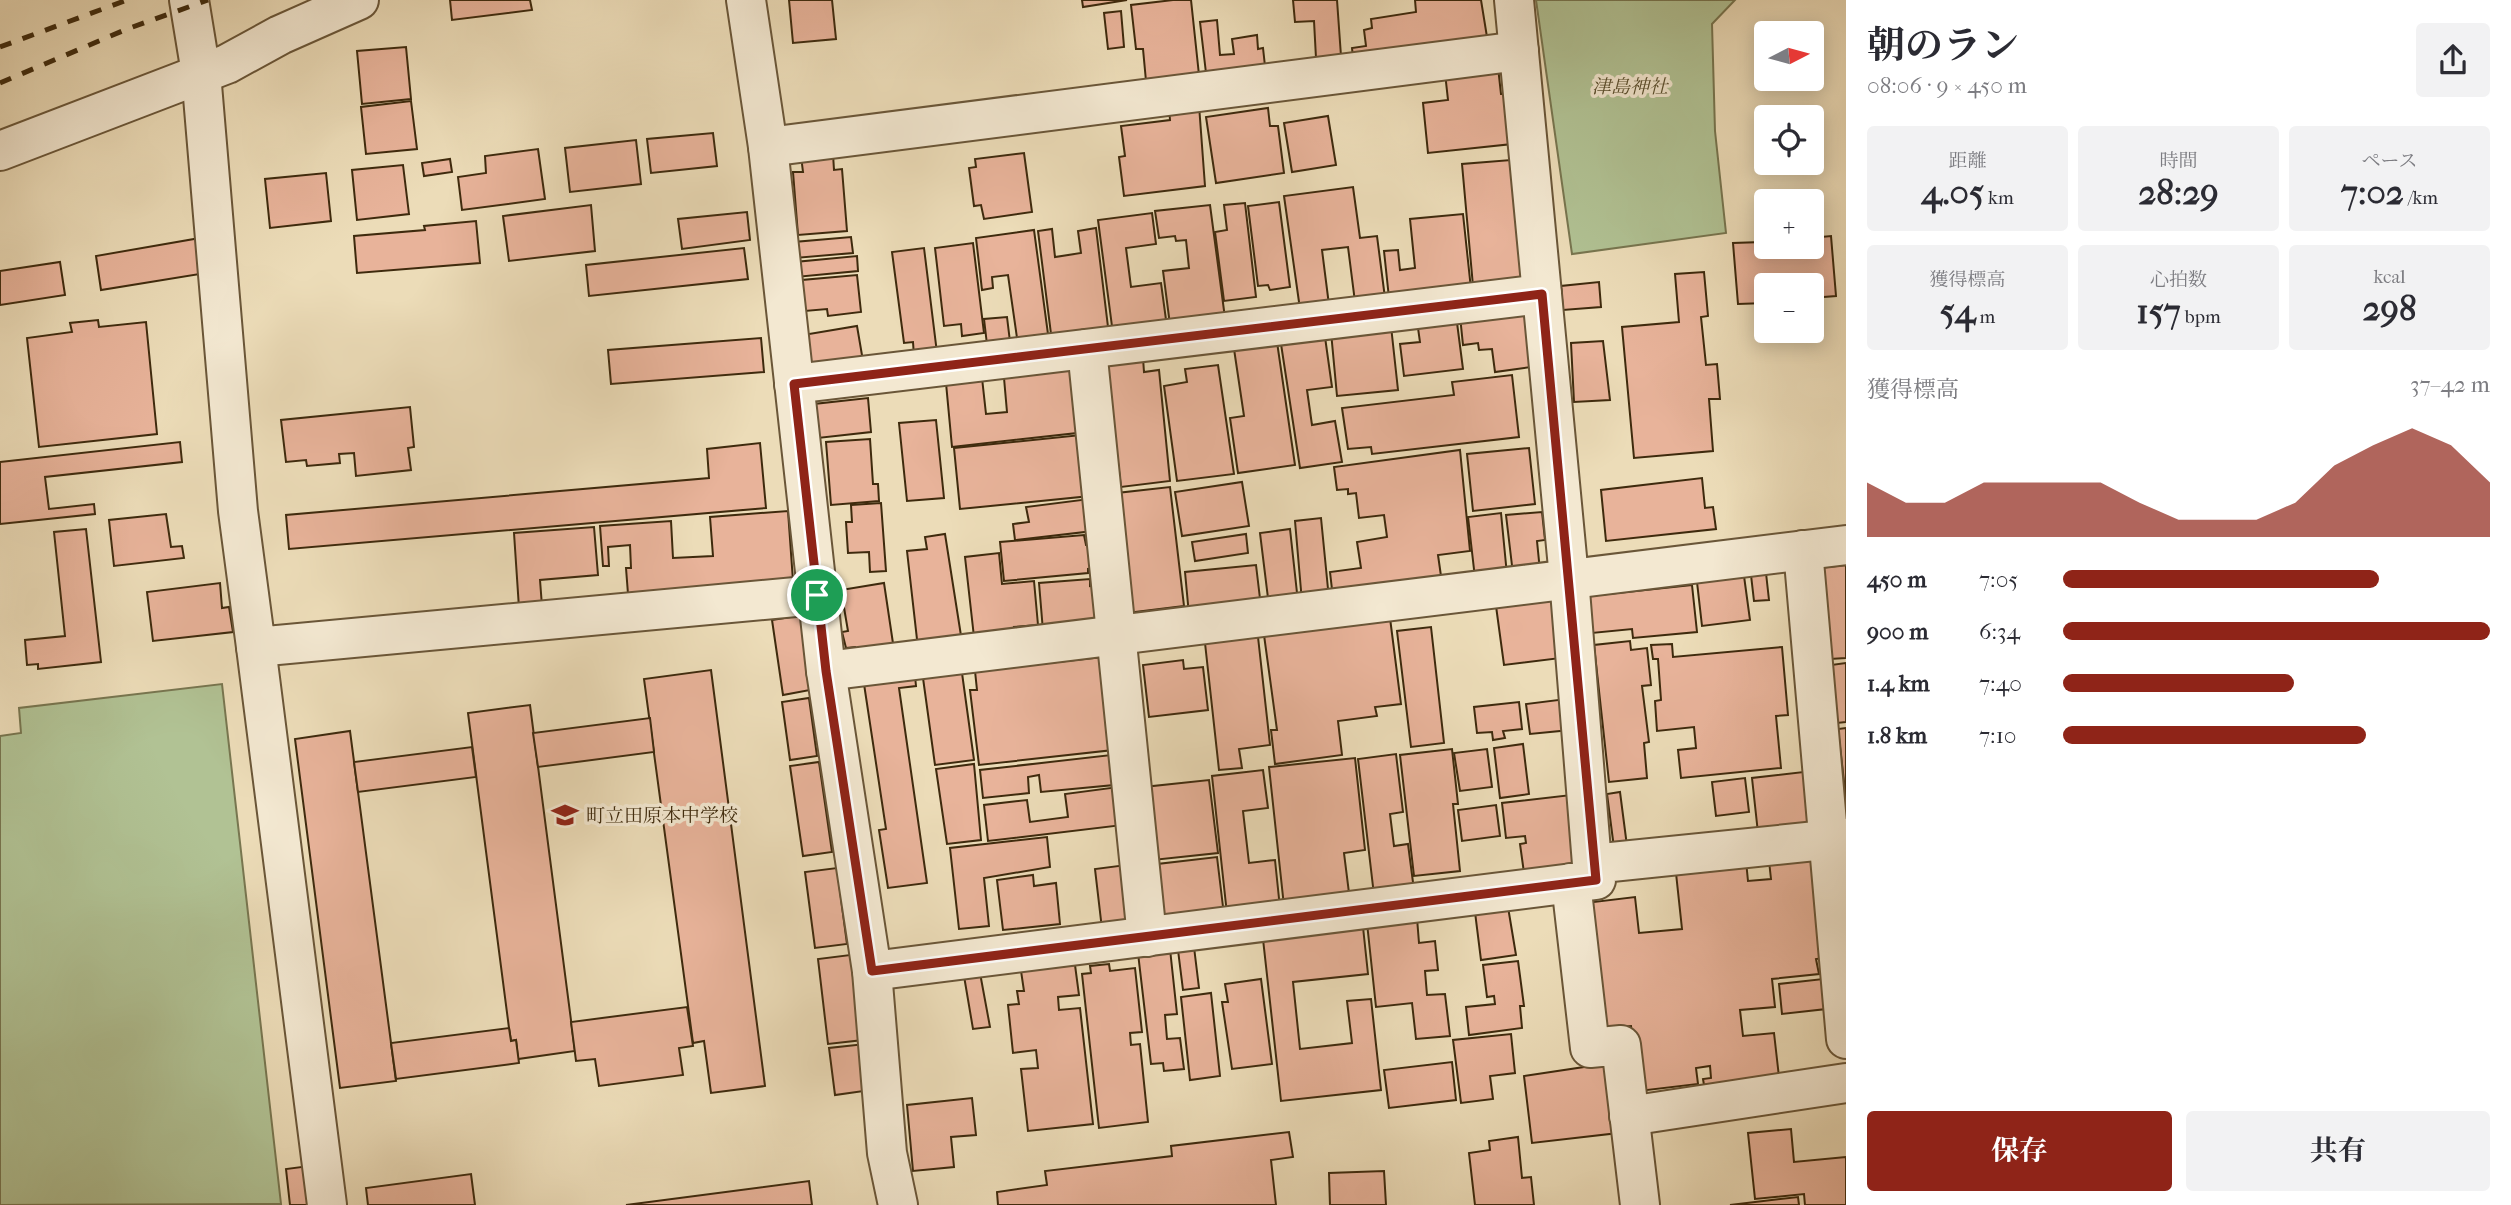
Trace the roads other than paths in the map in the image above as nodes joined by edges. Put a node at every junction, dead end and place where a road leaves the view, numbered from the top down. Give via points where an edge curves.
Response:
1 (190, 0) edge
2 (359, 0) edge
3 (746, 0) edge
4 (1514, 0) edge
5 (1519, 51) junction
6 (201, 74) junction
7 (768, 147) junction
8 (0, 151) edge
9 (1542, 294) junction
10 (1087, 349) junction
11 (794, 384) junction
12 (1846, 545) edge
13 (1803, 550) junction
14 (1569, 578) junction
15 (817, 595) junction
16 (1115, 635) junction
17 (256, 647) junction
18 (826, 671) junction
19 (1838, 839) edge
20 (1582, 874) junction
21 (1147, 937) junction
22 (872, 971) junction
23 (1846, 1039) edge
24 (1846, 1083) edge
25 (1629, 1116) junction
26 (327, 1205) edge
27 (898, 1205) edge
28 (1640, 1205) edge

1 - 6 street
2 - 6 street
3 - 7 street
4 - 5 street
5 - 7 street
5 - 9 street
6 - 8 street
6 - 17 street via 238,511
7 - 11 street
9 - 10 street
9 - 14 street
10 - 11 street
10 - 16 street
11 - 15 street
12 - 13 street
13 - 14 street
13 - 19 street
14 - 16 street
14 - 20 street
15 - 17 street
15 - 18 street
16 - 18 street
16 - 21 street
17 - 26 street
18 - 22 street
19 - 20 street
19 - 23 street
20 - 21 street
20 - 25 street via 1590,1048 1621,1045
21 - 22 street
22 - 27 street via 885,1141
24 - 25 street
25 - 28 street

